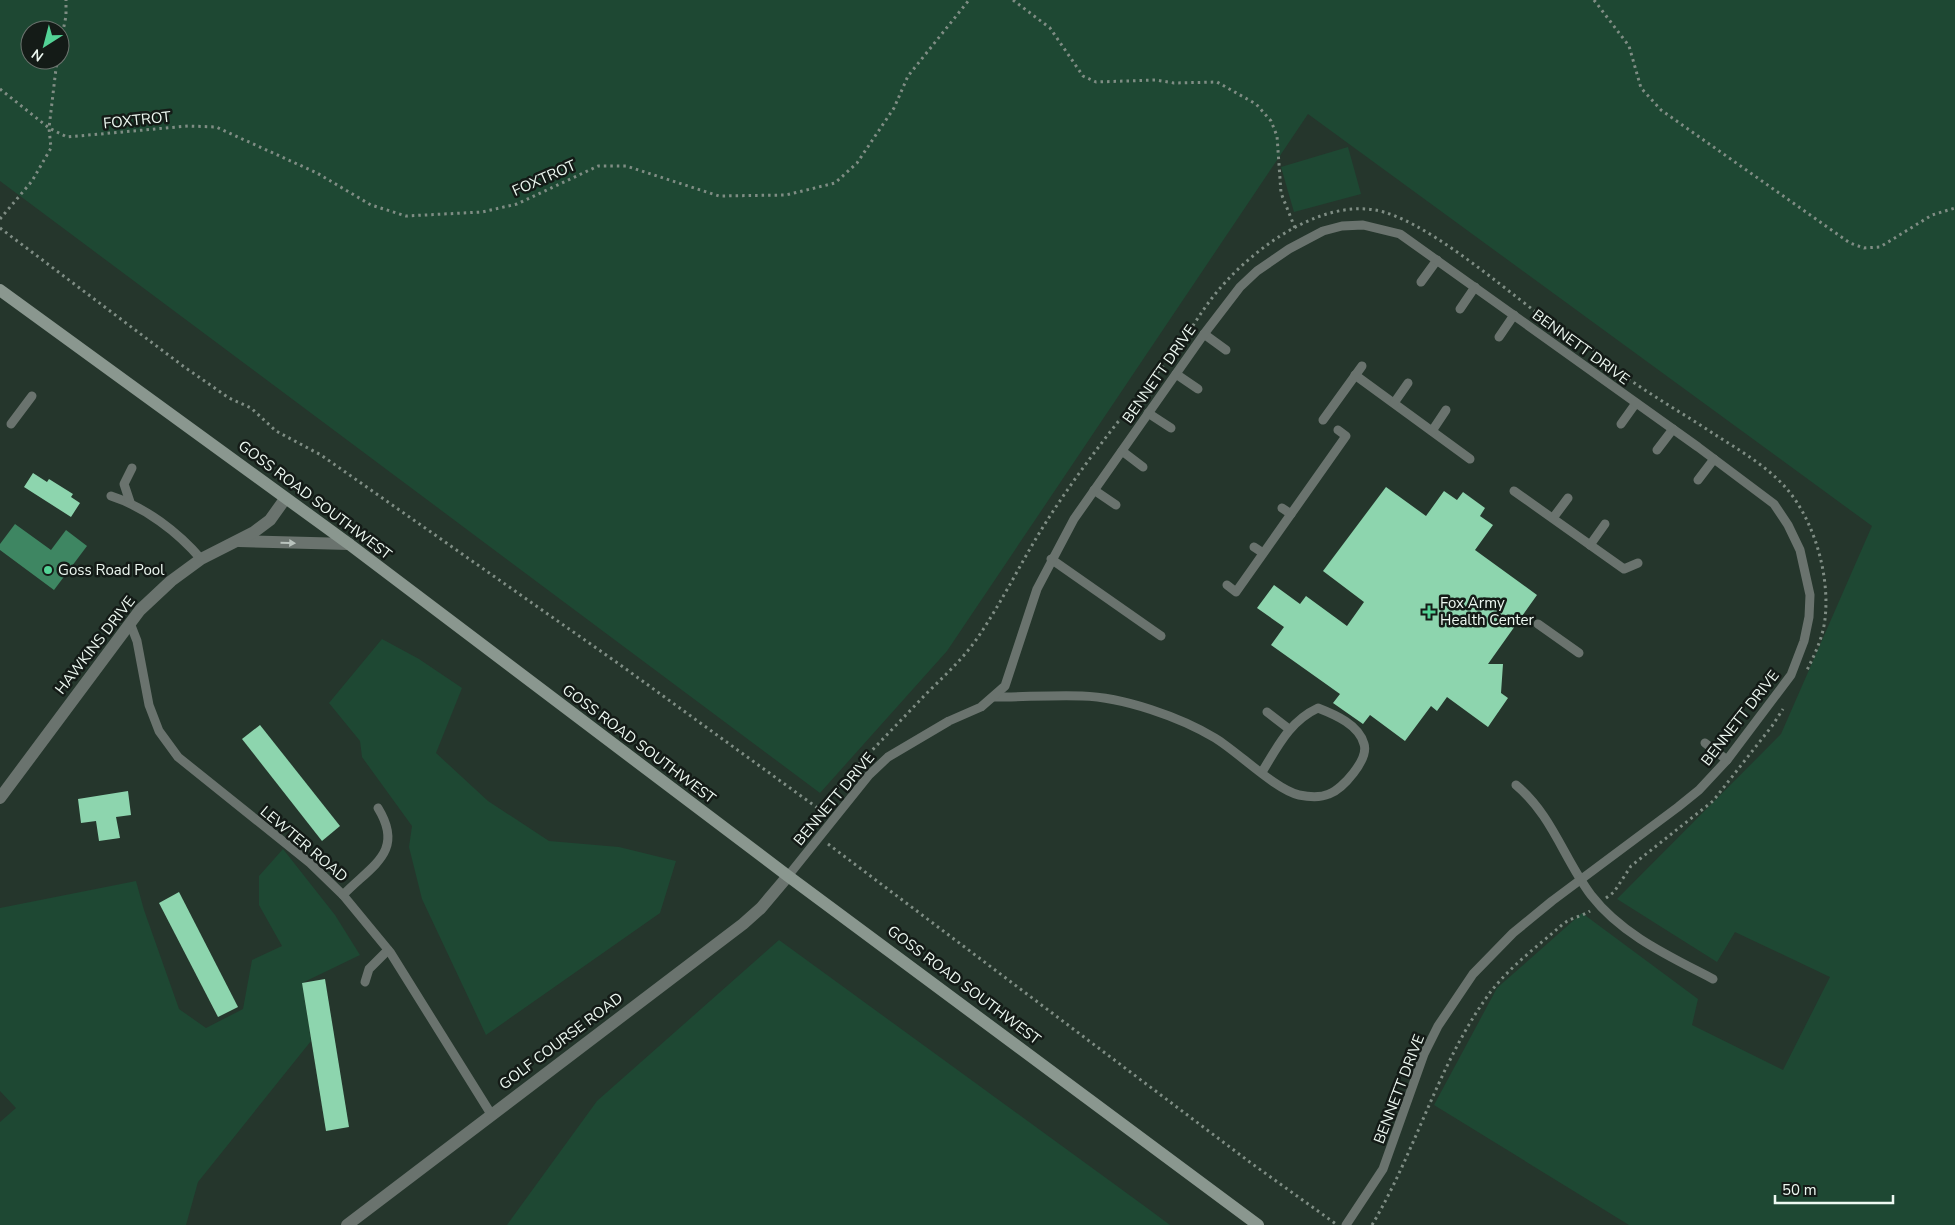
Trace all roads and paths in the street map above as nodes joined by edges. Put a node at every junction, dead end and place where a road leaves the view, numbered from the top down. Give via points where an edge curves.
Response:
1 (66, 0) edge
2 (969, 0) edge
3 (1013, 0) edge
4 (1594, 0) edge
5 (65, 20) edge
6 (56, 70) edge
7 (0, 89) edge
8 (49, 128) junction
9 (1955, 208) edge
10 (0, 219) edge
11 (1295, 228) dead end
12 (1436, 260) junction
13 (1421, 282) dead end
14 (1475, 287) junction
15 (0, 290) edge
16 (1460, 309) dead end
17 (1514, 315) junction
18 (1204, 334) junction
19 (1499, 337) dead end
20 (1226, 350) dead end
21 (1362, 366) dead end
22 (1176, 374) junction
23 (1355, 375) junction
24 (1408, 383) dead end
25 (1198, 389) dead end
26 (32, 396) dead end
27 (1394, 403) junction
28 (1636, 403) junction
29 (1446, 410) dead end
30 (1148, 413) junction
31 (1323, 420) dead end
32 (11, 424) dead end
33 (1621, 424) dead end
34 (1170, 428) dead end
35 (1673, 429) junction
36 (1338, 430) dead end
37 (1432, 431) junction
38 (1658, 450) dead end
39 (1122, 451) junction
40 (1470, 459) dead end
41 (1714, 459) junction
42 (1144, 466) dead end
43 (132, 468) dead end
44 (1310, 470) dead end
45 (1318, 475) junction
46 (1698, 480) dead end
47 (1094, 490) junction
48 (1514, 491) dead end
49 (111, 496) dead end
50 (1568, 498) dead end
51 (285, 499) junction
52 (130, 502) junction
53 (1116, 506) dead end
54 (1282, 508) dead end
55 (1290, 514) junction
56 (1552, 518) junction
57 (1605, 524) dead end
58 (240, 541) junction
59 (349, 544) junction
60 (1590, 545) junction
61 (1254, 547) dead end
62 (1263, 553) junction
63 (1051, 559) junction
64 (201, 560) junction
65 (1638, 563) dead end
66 (1227, 585) dead end
67 (130, 623) junction
68 (1538, 624) dead end
69 (1161, 636) dead end
70 (1579, 653) dead end
71 (995, 697) junction
72 (1267, 712) dead end
73 (1289, 729) junction
74 (1705, 743) dead end
75 (1727, 760) junction
76 (1262, 772) junction
77 (1516, 785) dead end
78 (0, 798) edge
79 (378, 808) dead end
80 (818, 836) junction
81 (788, 876) junction
82 (1581, 879) junction
83 (342, 895) junction
84 (388, 950) junction
85 (1713, 979) dead end
86 (365, 982) dead end
87 (491, 1114) junction
88 (347, 1225) edge
89 (1258, 1225) edge
90 (1337, 1225) edge
91 (1346, 1225) edge

1 - 5 path
2 - 8 path, FOXTROT via 908,76 894,108 857,163 835,182 786,196 719,196 626,166 598,166 517,204 482,212 406,216 371,205 317,174 216,128 188,126 67,137
3 - 11 path via 1050,28 1083,76 1096,82 1216,82 1256,104 1271,121 1277,136 1281,193
4 - 9 path via 1629,46 1641,88 1661,110 1850,243 1864,248 1880,247 1932,214
6 - 8 path
7 - 8 path, FOXTROT
8 - 10 path via 51,148 32,180
12 - 13 lane
12 - 14 lane, BENNETT DRIVE
12 - 18 lane, BENNETT DRIVE via 1400,234 1363,225 1323,231 1257,271 1240,287
14 - 16 lane
14 - 17 lane, BENNETT DRIVE
15 - 51 street, GOSS ROAD SOUTHWEST
17 - 19 lane
17 - 28 lane, BENNETT DRIVE
18 - 20 lane
18 - 22 lane, BENNETT DRIVE
21 - 23 lane
22 - 25 lane
22 - 30 lane, BENNETT DRIVE
23 - 27 lane
23 - 31 lane
24 - 27 lane
26 - 32 lane
27 - 37 lane
28 - 33 lane
28 - 35 lane, BENNETT DRIVE
29 - 37 lane
30 - 34 lane
30 - 39 lane, BENNETT DRIVE
35 - 38 lane
35 - 41 lane, BENNETT DRIVE
36 - 45 lane via 1346,436
37 - 40 lane
39 - 42 lane
39 - 47 lane, BENNETT DRIVE
41 - 46 lane
41 - 75 lane, BENNETT DRIVE via 1774,504 1800,550 1810,594 1804,641 1791,675
43 - 52 lane via 124,484
44 - 45 lane
45 - 55 lane
47 - 53 lane
47 - 63 lane, BENNETT DRIVE
48 - 56 lane
49 - 52 lane
50 - 56 lane
51 - 58 street, HAWKINS DRIVE via 270,520
51 - 59 street, GOSS ROAD SOUTHWEST
52 - 64 lane via 185,541
54 - 55 lane
55 - 62 lane
56 - 60 lane
57 - 60 lane
58 -> 59 street
58 - 64 street, HAWKINS DRIVE
59 - 81 street, GOSS ROAD SOUTHWEST
60 - 65 lane via 1624,569
61 - 62 lane
62 - 66 lane via 1236,592
63 - 69 lane
63 - 71 lane, BENNETT DRIVE via 1025,622 1012,672
64 - 67 street, HAWKINS DRIVE via 171,581
67 - 78 street, HAWKINS DRIVE
67 - 83 lane, LEWTER ROAD via 137,641 148,705 159,731 178,756 310,863
68 - 70 lane
71 - 76 lane via 1084,696 1145,707 1214,738
71 - 80 lane, BENNETT DRIVE via 888,757
72 - 73 lane
73 - 76 lane
73 - 76 lane via 1304,714 1318,708 1336,715 1361,735 1365,755 1345,782 1331,794 1318,797 1284,790
74 - 75 lane
75 - 82 lane, BENNETT DRIVE via 1700,790
77 - 82 lane via 1530,796 1549,822
79 - 83 lane via 386,821 390,843 385,853
80 - 81 lane, BENNETT DRIVE
80 - 90 path
81 - 87 street, GOLF COURSE ROAD via 743,924
81 - 89 street, GOSS ROAD SOUTHWEST
82 - 85 lane via 1612,919 1651,947
82 - 91 lane, BENNETT DRIVE via 1490,954 1456,997 1424,1054 1383,1170
83 - 84 lane, LEWTER ROAD
84 - 86 lane via 369,969
84 - 87 lane, LEWTER ROAD
87 - 88 street, GOLF COURSE ROAD

